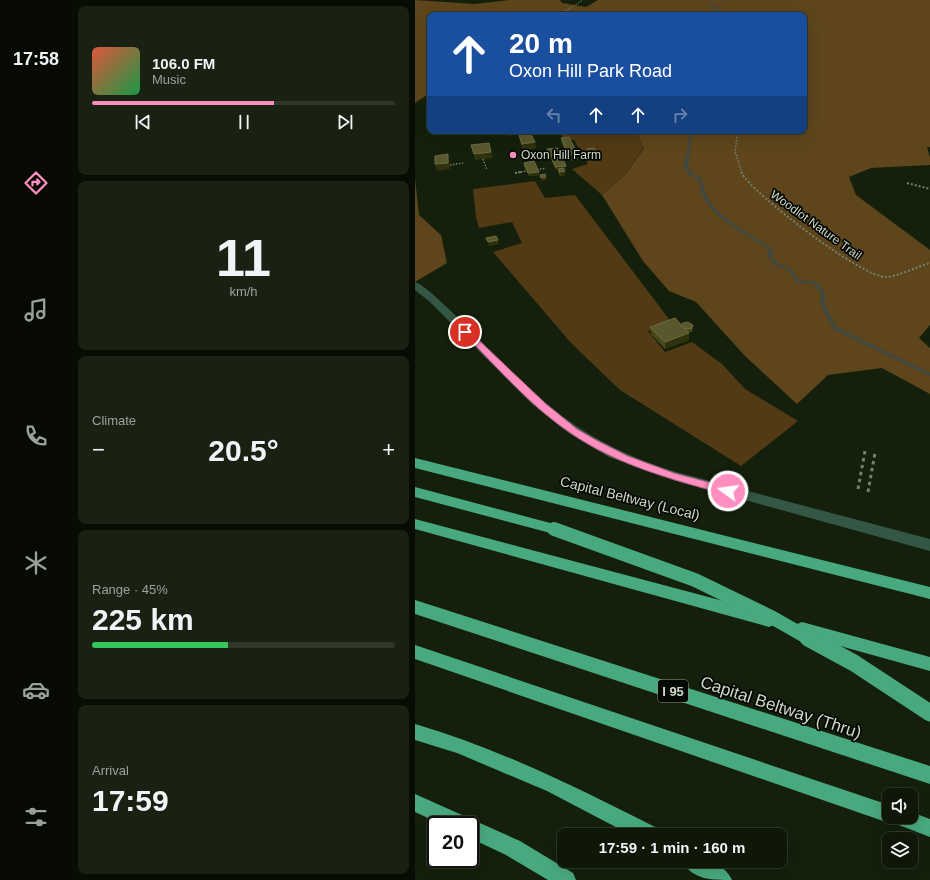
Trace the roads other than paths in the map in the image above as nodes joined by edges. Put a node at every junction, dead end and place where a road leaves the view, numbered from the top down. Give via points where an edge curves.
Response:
1 (415, 285) edge
2 (415, 462) edge
3 (415, 492) edge
4 (415, 524) edge
5 (930, 545) edge
6 (930, 593) edge
7 (415, 607) edge
8 (415, 652) edge
9 (930, 664) edge
10 (930, 713) edge
11 (415, 732) edge
12 (930, 775) edge
13 (415, 803) edge
14 (882, 812) edge
15 (444, 816) edge
16 (918, 824) edge
17 (636, 828) edge
18 (930, 828) edge
19 (479, 832) edge
20 (703, 868) edge
21 (566, 880) edge
22 (722, 880) edge

1 - 5 lane via 514,379 574,431 625,458 672,476
2 - 6 highway, Capital Beltway (Local)
3 - 10 highway, bridge via 554,528 695,580 773,618 854,663
4 - 9 highway
7 - 12 highway, Capital Beltway (Thru) / I 95
8 - 14 highway
11 - 17 highway via 458,745 553,785
13 - 15 highway
16 - 18 highway
19 - 21 highway via 513,848
20 - 22 highway

